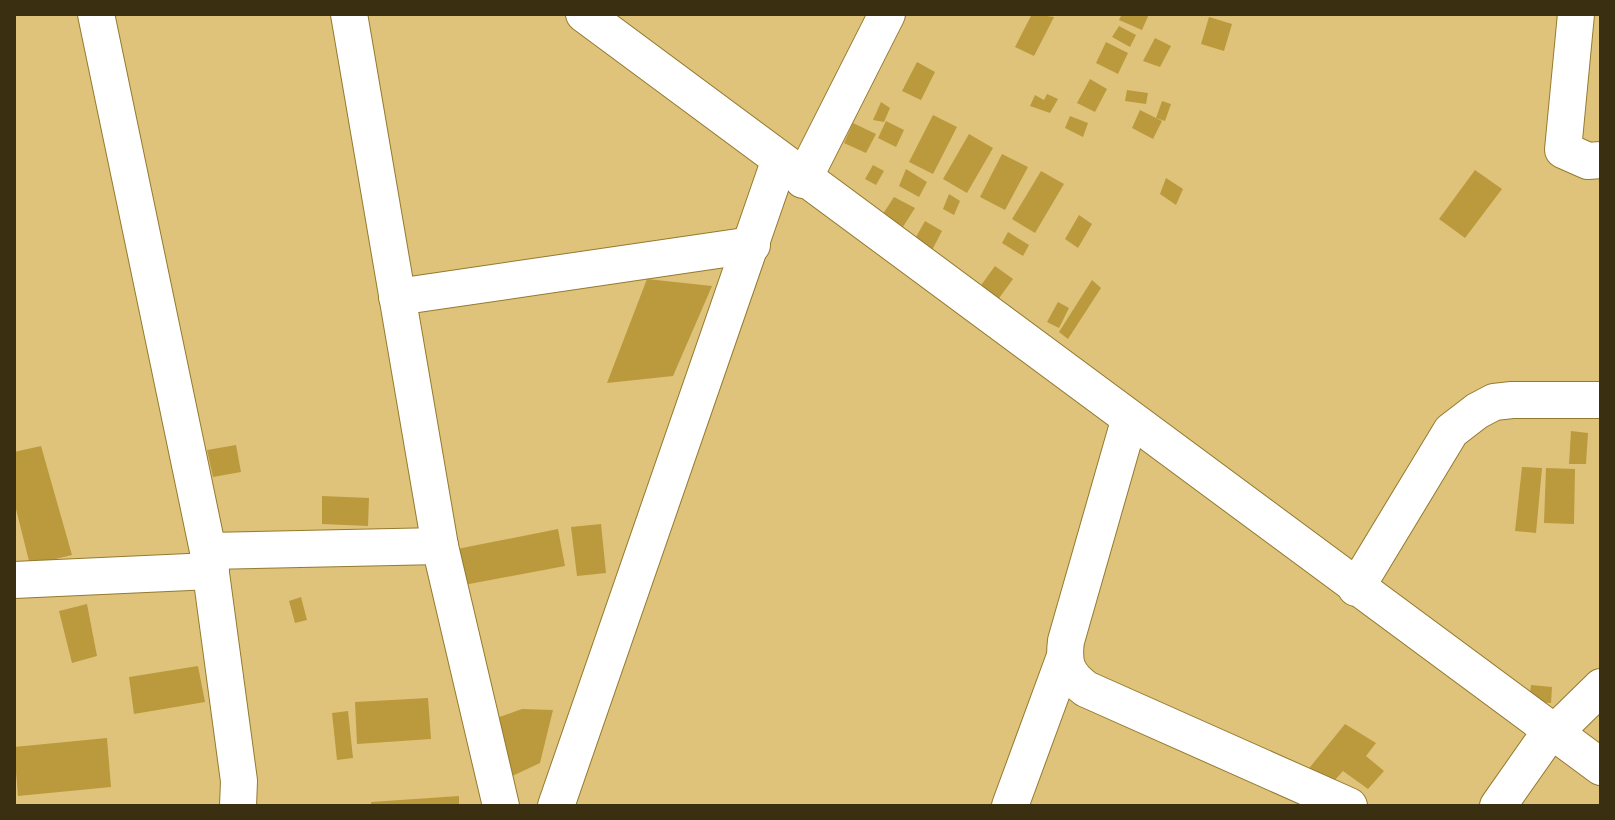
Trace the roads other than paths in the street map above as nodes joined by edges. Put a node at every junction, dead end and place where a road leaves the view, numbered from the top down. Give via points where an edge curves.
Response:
1 (96, 14) edge
2 (349, 14) edge
3 (584, 14) edge
4 (887, 14) edge
5 (1576, 14) edge
6 (1601, 160) edge
7 (791, 171) junction
8 (752, 245) junction
9 (397, 297) junction
10 (1601, 400) edge
11 (1129, 421) junction
12 (440, 546) junction
13 (210, 561) junction
14 (14, 580) edge
15 (1356, 588) junction
16 (1064, 659) junction
17 (1601, 687) edge
18 (1551, 733) junction
19 (1601, 767) edge
20 (238, 806) edge
21 (501, 806) edge
22 (556, 806) edge
23 (1010, 806) edge
24 (1349, 806) edge
25 (1498, 806) edge

1 - 13 street
2 - 9 street
3 - 7 street
4 - 7 street
5 - 6 street via 1563,150 1588,161
7 - 8 street
7 - 11 street
8 - 9 street
8 - 22 street
9 - 12 street
10 - 15 street via 1494,402 1468,417 1451,431
11 - 15 street
11 - 16 street
12 - 13 street
12 - 21 street
13 - 14 street
13 - 20 street
15 - 18 street
16 - 23 street
16 - 24 street via 1070,677 1086,689
17 - 18 street
18 - 19 street
18 - 25 street

